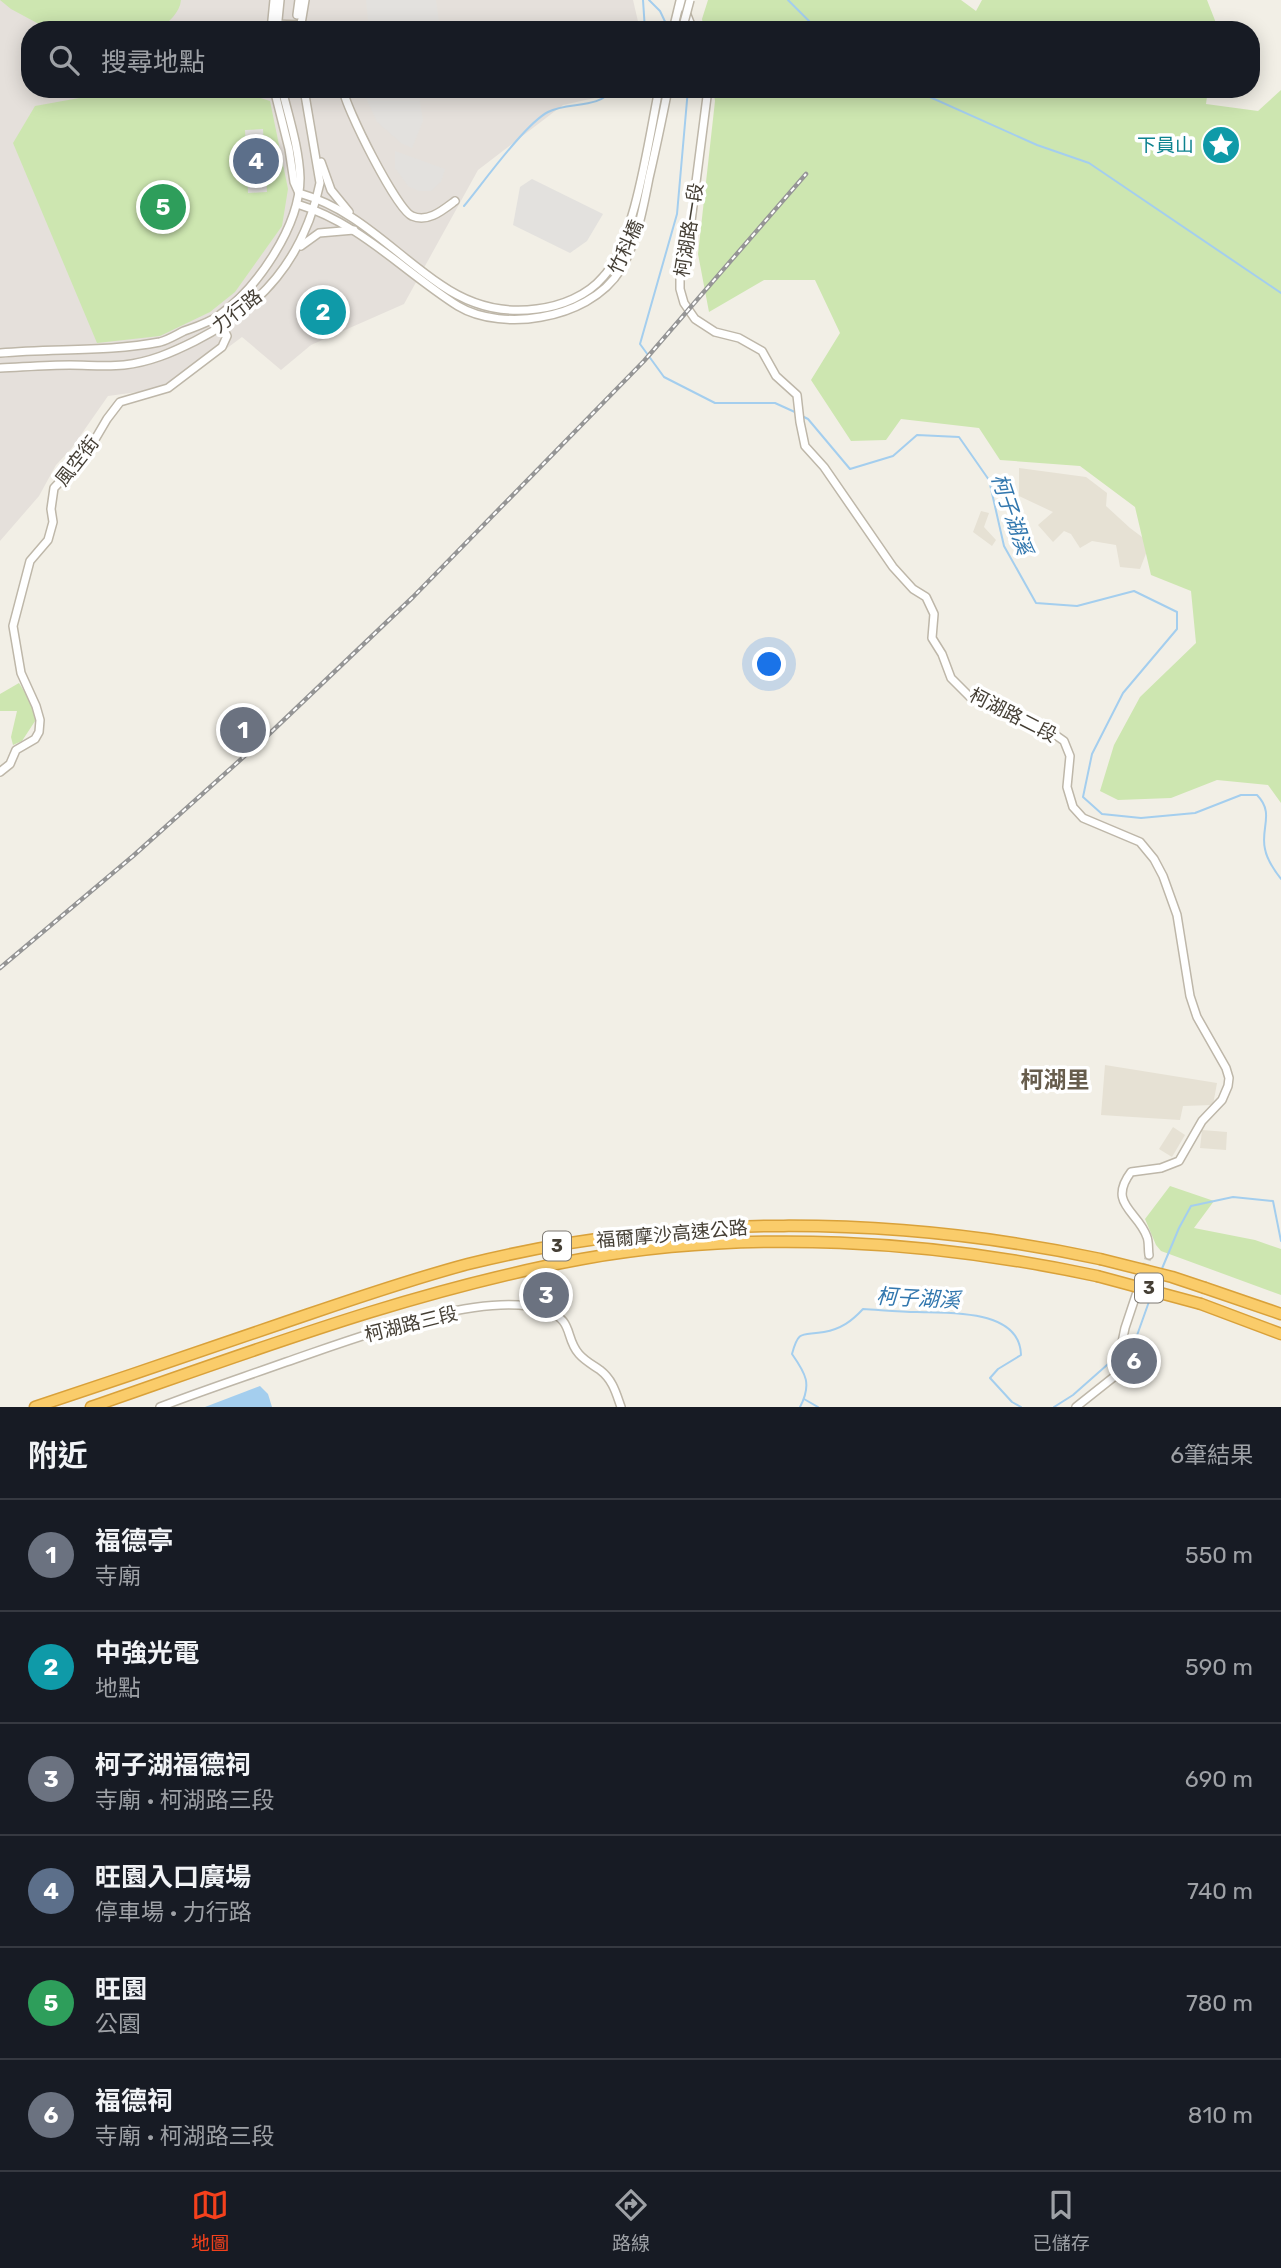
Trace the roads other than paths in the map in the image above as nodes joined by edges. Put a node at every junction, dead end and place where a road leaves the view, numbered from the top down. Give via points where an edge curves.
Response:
1 (274, 0) edge
2 (280, 0) edge
3 (299, 0) edge
4 (305, 0) edge
5 (681, 0) edge
6 (690, 0) edge
7 (274, 21) edge
8 (275, 21) edge
9 (299, 21) edge
10 (300, 21) edge
11 (675, 21) edge
12 (684, 21) edge
13 (689, 21) edge
14 (276, 98) edge
15 (284, 98) edge
16 (306, 98) edge
17 (344, 98) edge
18 (657, 98) edge
19 (666, 98) edge
20 (707, 98) edge
21 (312, 131) junction
22 (299, 193) junction
23 (316, 198) junction
24 (455, 201) dead end
25 (297, 204) junction
26 (313, 209) junction
27 (351, 215) junction
28 (355, 230) junction
29 (292, 256) junction
30 (217, 317) junction
31 (224, 326) junction
32 (0, 353) edge
33 (0, 368) edge
34 (797, 395) joint
35 (0, 772) edge
36 (1149, 1255) tunnel mouth
37 (1137, 1292) tunnel mouth
38 (1281, 1314) edge
39 (1281, 1334) edge
40 (35, 1407) edge
41 (91, 1407) edge
42 (160, 1407) edge
43 (621, 1407) edge
44 (1076, 1407) edge

1 - 7 street
2 - 8 street
3 - 9 street
4 - 10 street
5 - 11 street
5 - 13 street
6 - 12 street, bridge
14 - 22 street, 力行路
15 - 22 street, 力行路 via 297,148
16 - 21 street, 力行路
17 - 24 street via 404,210 420,218 434,216
18 - 27 street, 竹科橋 via 624,241 602,279 569,301 526,311 495,309 466,300
19 - 28 street, 竹科橋 via 631,248 606,288 584,304 527,320 491,318 453,303
20 - 34 street, 柯湖路一段 via 680,271 684,303 715,332 740,338 762,351 776,376
21 - 23 street, 力行路 via 320,183
21 - 27 street via 331,190
22 - 23 street
22 - 25 street, 力行路
23 - 26 street, 力行路
23 - 27 street
25 - 26 street, 竹科橋
25 - 30 street, 力行路 via 272,260
26 - 28 street, 竹科橋
26 - 29 street, 力行路
28 - 29 street via 319,233
29 - 31 street, 力行路 via 257,299
30 - 31 street
30 - 32 street, 力行路 via 162,341
31 - 33 street, 力行路 via 164,357 123,365
31 - 35 street, 風空街 via 227,336 222,347 167,388 120,402 87,453 54,488 48,540 30,561 13,626 21,673 40,720 39,733 16,750
34 - 36 street, 柯湖路二段 via 805,446 893,567 926,597 934,614 932,638 951,678 970,697 1024,723 1044,727 1064,741 1070,757 1067,787 1073,807 1083,818 1140,842 1164,876 1177,915 1190,996 1229,1078 1222,1100 1202,1121 1180,1161 1131,1172 1126,1179 1122,1201 1147,1236
37 - 44 street via 1115,1376
38 - 40 highway, 福爾摩沙高速公路 / 3, bridge via 1100,1259 967,1237 813,1226 709,1229 619,1236 499,1258 418,1279
39 - 41 highway, 福爾摩沙高速公路 / 3, bridge via 1202,1304 1097,1276 962,1252 828,1242 707,1245 584,1259 471,1283 374,1310
42 - 43 street, 柯湖路三段 via 364,1335 445,1314 511,1306 536,1307 559,1317 577,1351 610,1380

